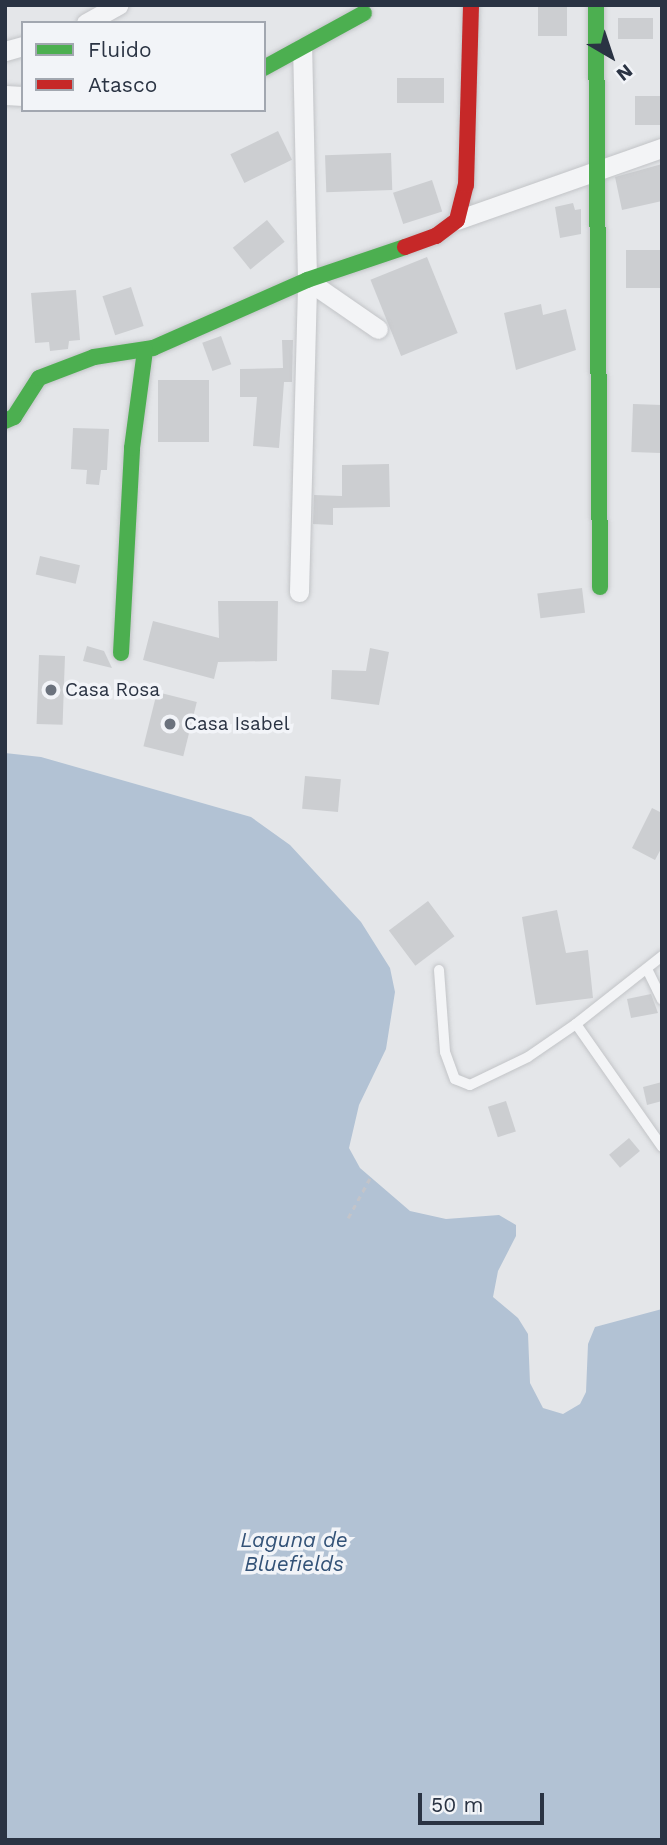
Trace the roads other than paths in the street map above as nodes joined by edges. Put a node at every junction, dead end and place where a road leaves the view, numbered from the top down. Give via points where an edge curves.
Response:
1 (118, 5) edge
2 (471, 5) edge
3 (596, 5) edge
4 (364, 13) dead end
5 (90, 21) edge
6 (302, 48) junction
7 (266, 67) edge
8 (662, 148) edge
9 (597, 168) junction
10 (457, 220) junction
11 (307, 280) junction
12 (378, 329) dead end
13 (145, 350) junction
14 (5, 421) edge
15 (600, 587) dead end
16 (299, 592) dead end
17 (121, 653) dead end
18 (662, 956) edge
19 (647, 969) junction
20 (439, 970) dead end
21 (662, 1000) edge
22 (576, 1024) junction
23 (662, 1147) edge

1 - 5 street
2 - 10 street via 466,185
3 - 9 street
4 - 6 street
6 - 7 street
6 - 11 street
8 - 9 street
9 - 10 street
9 - 15 street
10 - 11 street via 436,236
11 - 12 street
11 - 13 street
11 - 16 street
13 - 14 street via 94,357 39,378 14,417
13 - 17 street via 132,448
18 - 19 lane
19 - 21 lane
19 - 22 lane
20 - 22 lane via 445,1052 455,1079 470,1085 528,1057
22 - 23 lane

